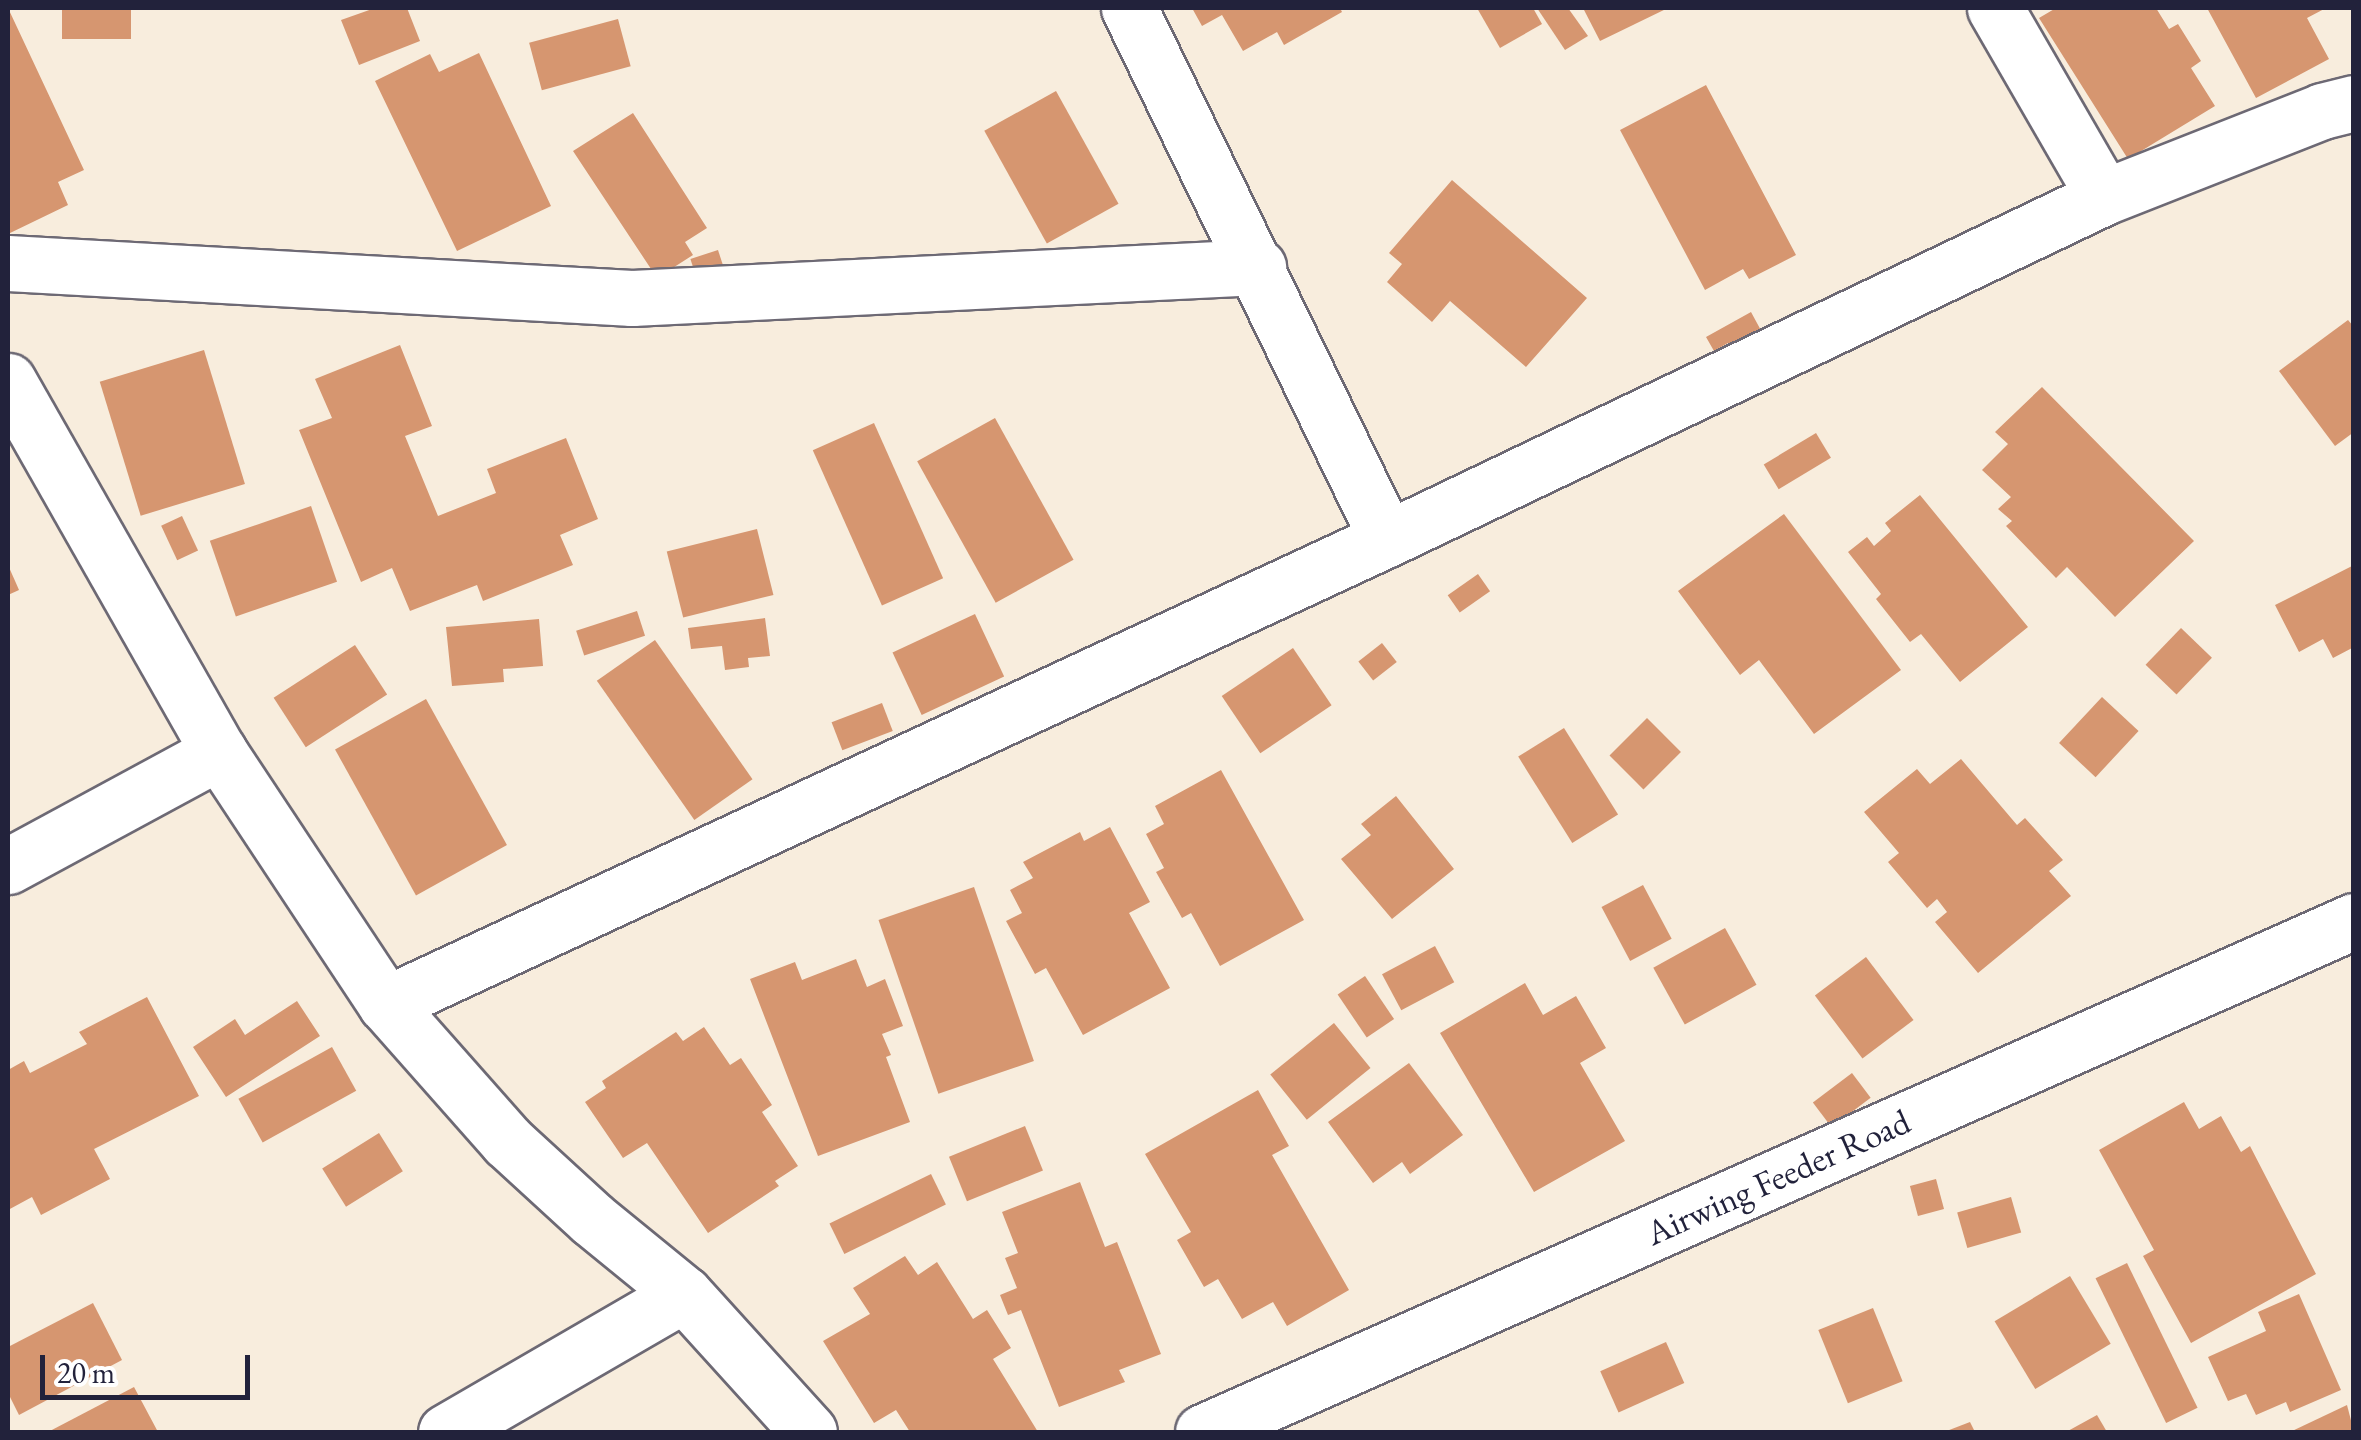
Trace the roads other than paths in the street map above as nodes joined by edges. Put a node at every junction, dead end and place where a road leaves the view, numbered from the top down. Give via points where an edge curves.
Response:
1 (1128, 8) edge
2 (1996, 8) edge
3 (2354, 103) edge
4 (2104, 197) junction
5 (8, 263) edge
6 (1258, 266) junction
7 (8, 381) edge
8 (1387, 539) junction
9 (219, 752) junction
10 (8, 866) edge
11 (2354, 921) edge
12 (386, 1004) junction
13 (684, 1294) junction
14 (446, 1432) edge
15 (809, 1432) edge
16 (1203, 1432) edge

1 - 6 street
2 - 4 street
3 - 4 street
4 - 8 street
5 - 6 street via 632,298
6 - 8 street
7 - 9 street
8 - 12 street
9 - 10 street
9 - 12 street
11 - 16 street, Airwing Feeder Road
12 - 13 street via 508,1141
13 - 14 street
13 - 15 street

